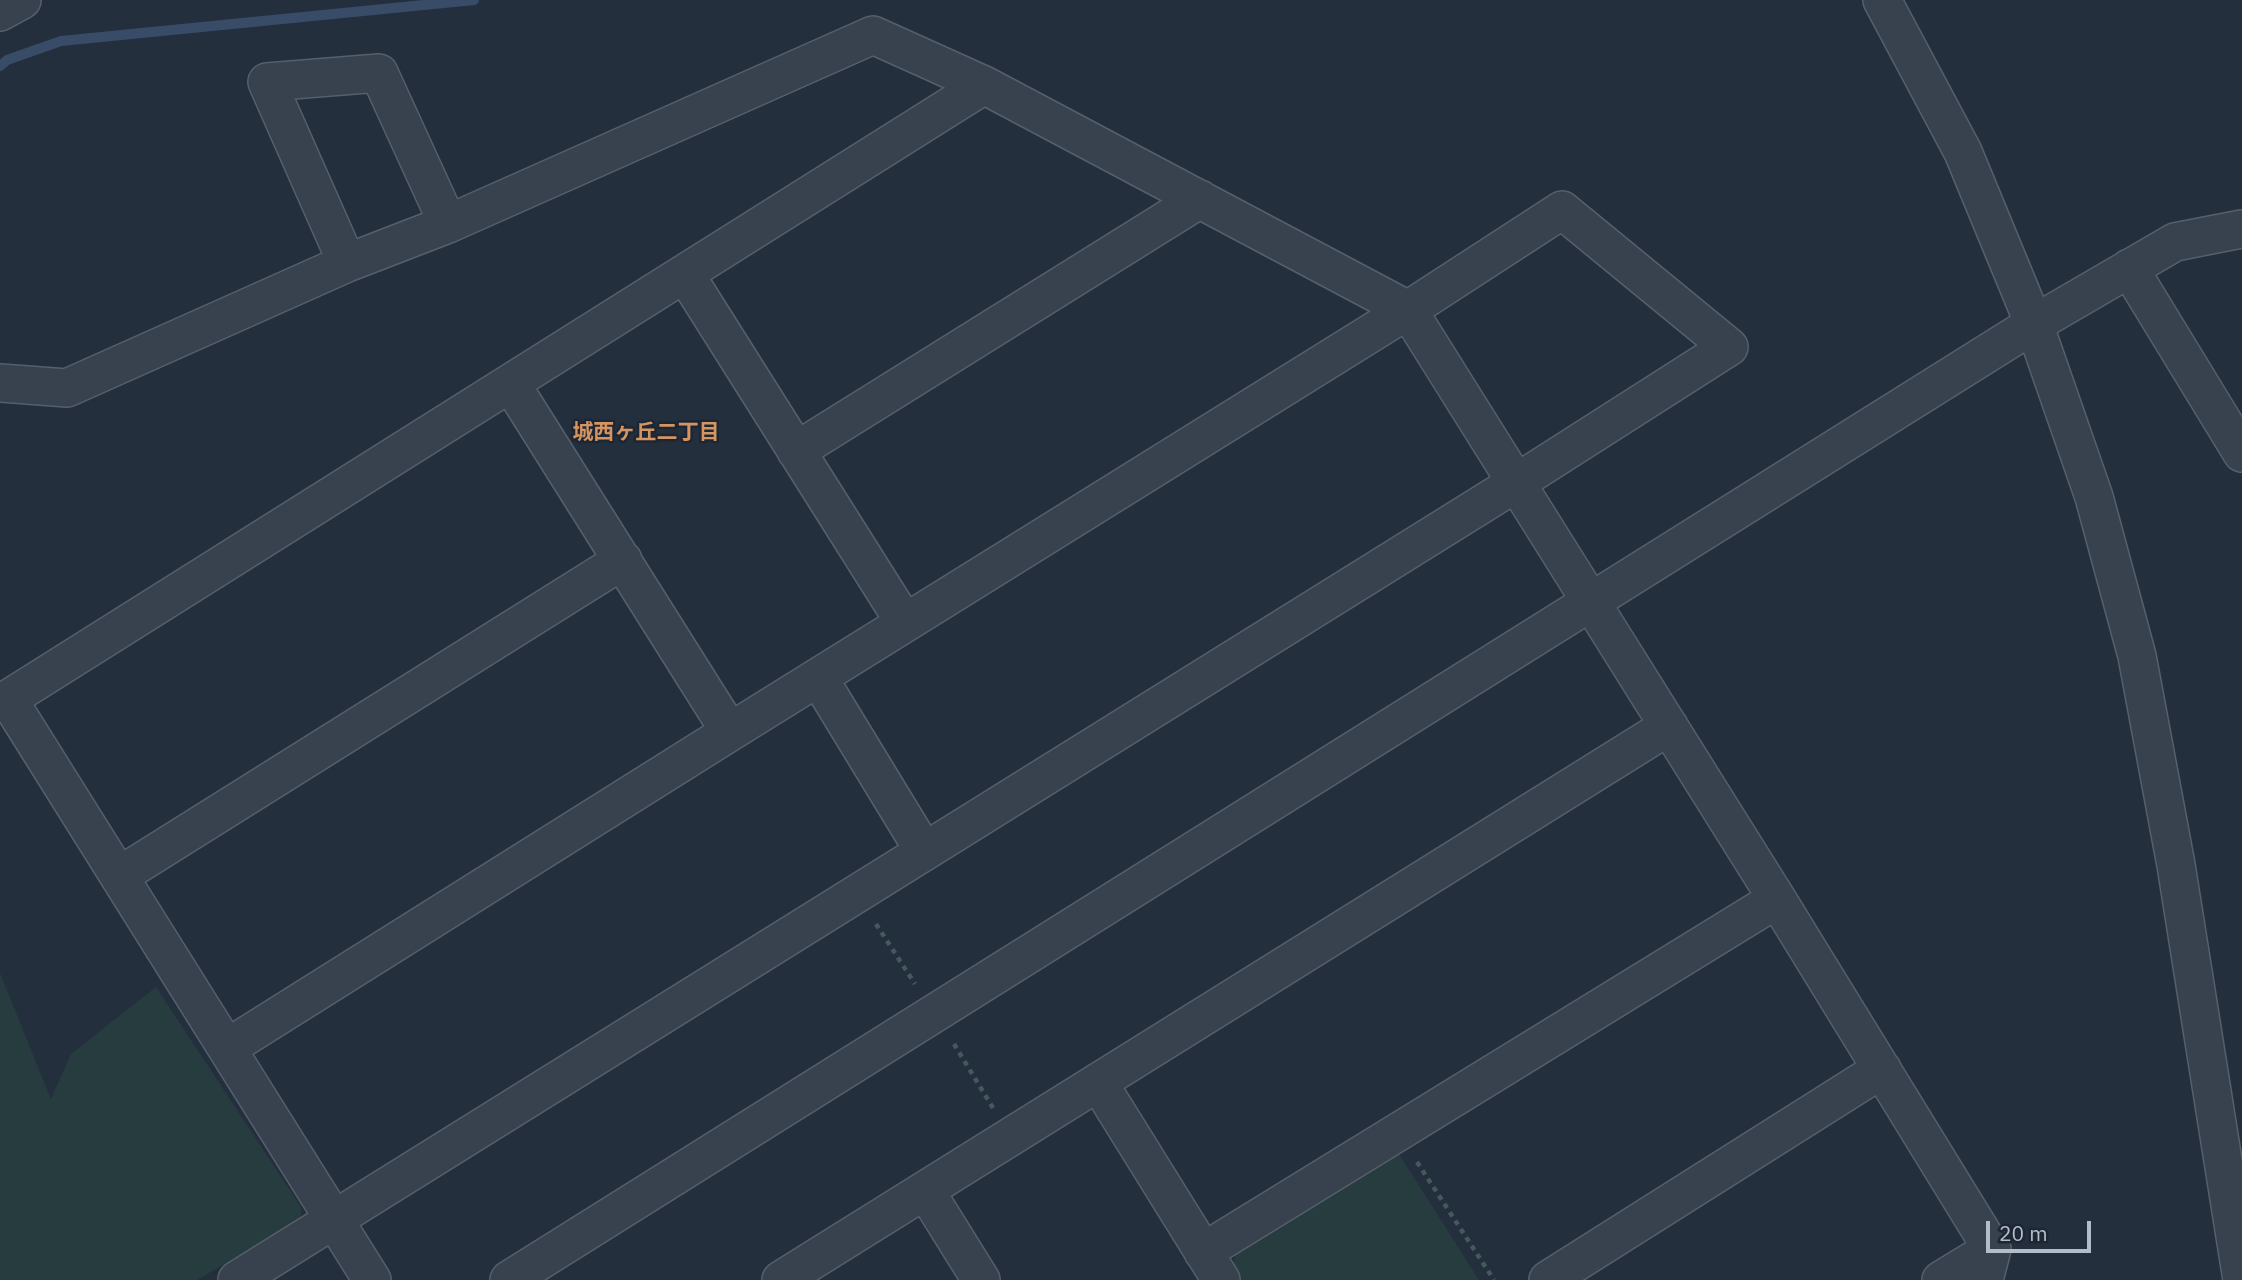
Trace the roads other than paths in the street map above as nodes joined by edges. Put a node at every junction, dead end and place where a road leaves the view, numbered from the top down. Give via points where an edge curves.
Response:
1 (22, 0) edge
2 (1882, 0) edge
3 (0, 12) edge
4 (984, 85) junction
5 (1200, 199) junction
6 (448, 224) junction
7 (2242, 229) edge
8 (348, 263) junction
9 (2129, 268) junction
10 (685, 274) junction
11 (1408, 310) junction
12 (2034, 324) junction
13 (0, 383) edge
14 (511, 384) junction
15 (796, 451) junction
16 (2242, 453) edge
17 (1516, 482) junction
18 (623, 560) junction
19 (1593, 603) junction
20 (905, 623) junction
21 (818, 677) junction
22 (4, 693) edge
23 (1669, 726) junction
24 (730, 732) junction
25 (924, 852) junction
26 (119, 876) junction
27 (1777, 899) junction
28 (228, 1048) junction
29 (1882, 1069) junction
30 (1098, 1082) junction
31 (925, 1190) junction
32 (334, 1219) junction
33 (1988, 1264) edge
34 (1212, 1266) edge
35 (237, 1280) edge
36 (372, 1280) edge
37 (509, 1280) edge
38 (781, 1280) edge
39 (981, 1280) edge
40 (1548, 1280) edge
41 (1941, 1280) edge
42 (2242, 1280) edge

1 - 3 street
2 - 12 street via 1963,152
4 - 5 street
4 - 6 street via 873,34
4 - 10 street
5 - 11 street
5 - 15 street
6 - 8 street
6 - 8 street via 379,73 267,82
7 - 9 street via 2175,242
8 - 13 street via 66,388
9 - 12 street
9 - 16 street
10 - 14 street
10 - 15 street
11 - 17 street
11 - 17 street via 1562,210 1729,347
11 - 20 street
12 - 19 street
12 - 42 street via 2094,497 2137,656 2176,865
14 - 18 street
14 - 22 street
15 - 20 street
17 - 19 street
17 - 25 street
18 - 24 street
18 - 26 street
19 - 23 street
19 - 37 street
20 - 21 street
21 - 24 street
21 - 25 street
22 - 26 street
23 - 27 street
23 - 30 street
24 - 28 street
25 - 32 street
26 - 28 street
27 - 29 street
27 - 34 street via 1397,1132
28 - 32 street
29 - 33 street
29 - 40 street
30 - 31 street
30 - 34 street
31 - 38 street
31 - 39 street
32 - 35 street
32 - 36 street
33 - 41 street

